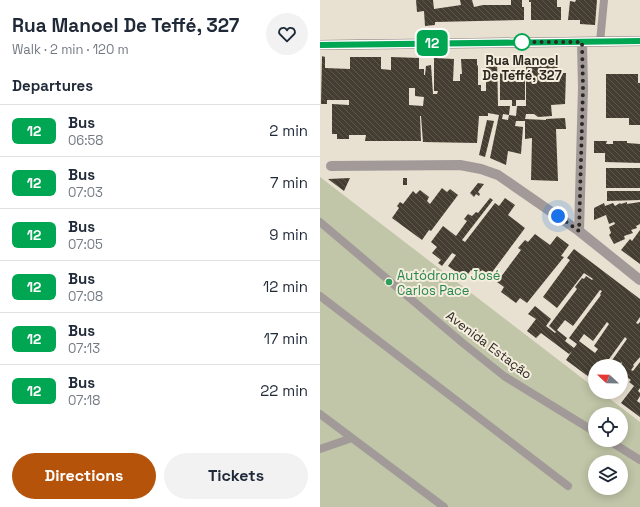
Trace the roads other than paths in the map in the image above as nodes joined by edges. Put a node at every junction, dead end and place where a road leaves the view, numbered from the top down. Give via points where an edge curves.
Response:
1 (604, 0) edge
2 (640, 41) edge
3 (582, 42) junction
4 (600, 42) junction
5 (320, 45) edge
6 (330, 166) dead end
7 (320, 222) edge
8 (579, 231) junction
9 (640, 280) edge
10 (320, 296) edge
11 (320, 414) edge
12 (588, 428) edge
13 (352, 438) junction
14 (619, 447) edge
15 (320, 449) edge
16 (640, 460) edge
17 (568, 486) dead end
18 (444, 507) edge

1 - 4 lane
2 - 4 street
3 - 4 street
3 - 5 street
3 - 8 street
6 - 8 street via 460,165 481,169 498,175
7 - 12 lane, Avenida Estação via 504,376
8 - 9 street
10 - 17 lane
11 - 13 lane
13 - 15 lane
13 - 18 lane
14 - 16 lane

